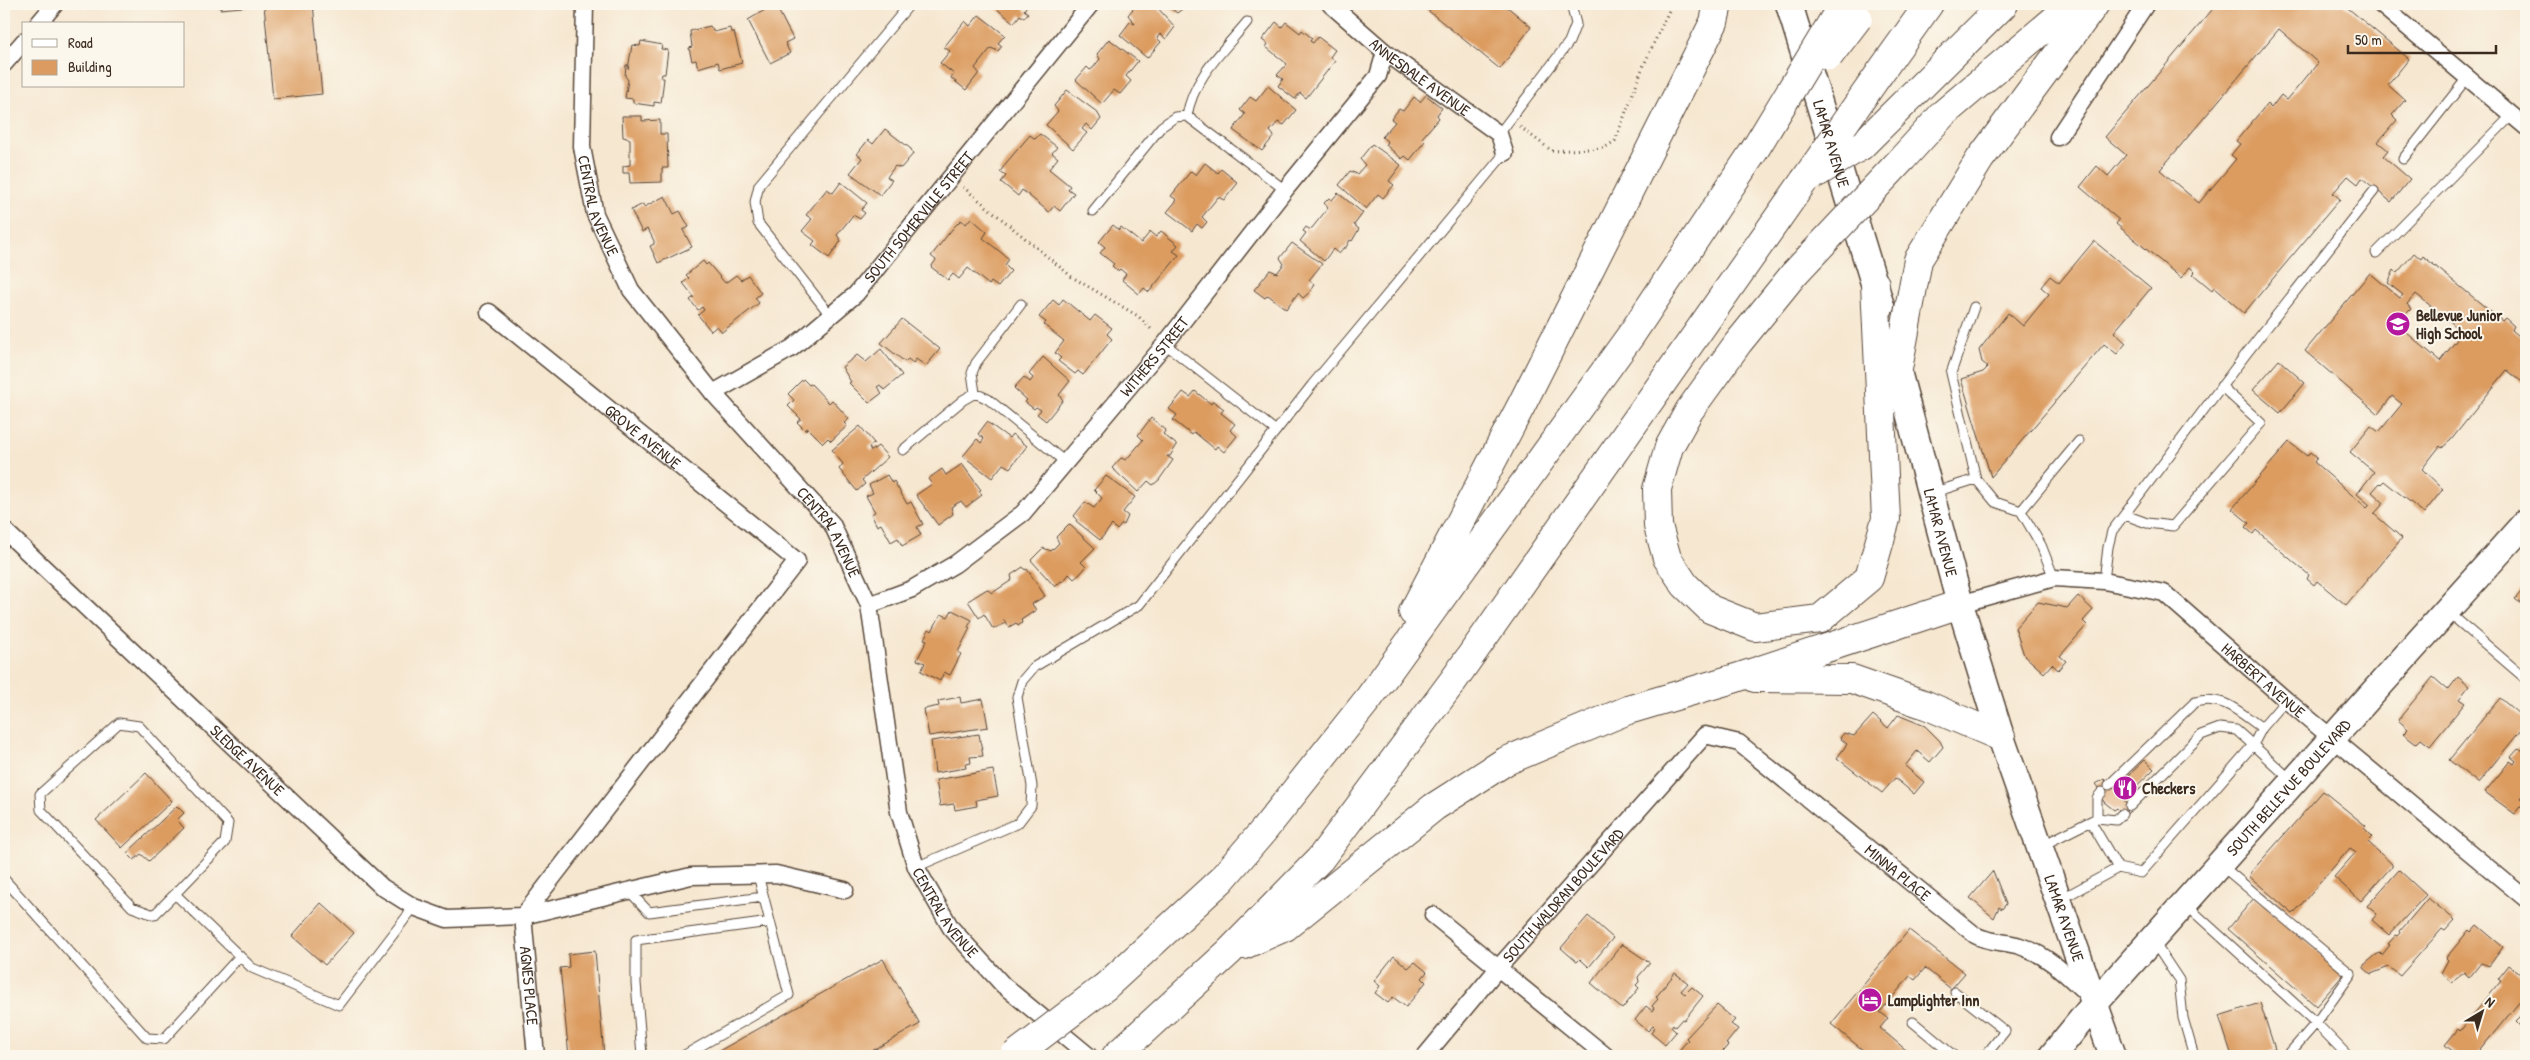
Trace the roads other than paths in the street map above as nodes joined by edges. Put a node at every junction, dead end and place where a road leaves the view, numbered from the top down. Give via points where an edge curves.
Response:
1 (53, 4) edge
2 (585, 4) edge
3 (910, 4) edge
4 (1091, 4) edge
5 (1330, 4) edge
6 (1571, 4) edge
7 (1718, 4) edge
8 (1789, 4) edge
9 (1929, 4) edge
10 (2004, 4) edge
11 (2073, 4) edge
12 (2095, 4) edge
13 (2146, 4) edge
14 (2380, 4) edge
15 (1856, 8) edge
16 (40, 22) edge
17 (1247, 22) dead end
18 (22, 43) edge
19 (1385, 52) junction
20 (4, 64) edge
21 (2468, 78) junction
22 (2512, 115) junction
23 (1187, 116) junction
24 (2526, 128) edge
25 (1499, 134) junction
26 (2058, 137) dead end
27 (1506, 153) joint
28 (2403, 159) dead end
29 (1804, 181) junction
30 (1285, 190) junction
31 (2374, 191) dead end
32 (1093, 211) dead end
33 (2376, 253) dead end
34 (1875, 284) junction
35 (1021, 304) dead end
36 (1974, 307) dead end
37 (489, 312) dead end
38 (831, 316) junction
39 (1165, 344) junction
40 (1898, 369) junction
41 (2221, 386) junction
42 (713, 393) junction
43 (975, 393) junction
44 (1276, 431) junction
45 (2079, 441) dead end
46 (903, 450) dead end
47 (1065, 462) junction
48 (1976, 479) junction
49 (1931, 494) junction
50 (2021, 511) junction
51 (2125, 515) junction
52 (2526, 522) edge
53 (4, 530) edge
54 (2054, 578) junction
55 (2104, 581) junction
56 (1960, 604) junction
57 (868, 605) junction
58 (2446, 611) junction
59 (1736, 678) junction
60 (2526, 679) edge
61 (1369, 698) junction
62 (2286, 700) junction
63 (2262, 728) junction
64 (1705, 735) joint
65 (2001, 737) junction
66 (2332, 738) junction
67 (2253, 745) junction
68 (2293, 783) junction
69 (2110, 785) dead end
70 (2102, 792) dead end
71 (2130, 806) dead end
72 (2122, 814) dead end
73 (2094, 820) junction
74 (2040, 846) junction
75 (2220, 864) junction
76 (916, 868) junction
77 (2118, 868) junction
78 (758, 875) junction
79 (4, 879) edge
80 (845, 890) dead end
81 (629, 891) junction
82 (176, 894) junction
83 (764, 897) junction
84 (2526, 899) edge
85 (2059, 900) junction
86 (2185, 904) junction
87 (414, 907) junction
88 (1432, 915) dead end
89 (523, 916) junction
90 (770, 922) junction
91 (2152, 940) junction
92 (1229, 952) junction
93 (240, 956) junction
94 (1499, 967) junction
95 (1955, 992) dead end
96 (2096, 1002) junction
97 (1913, 1022) dead end
98 (2316, 1023) junction
99 (536, 1056) edge
100 (645, 1056) edge
101 (683, 1056) edge
102 (1014, 1056) edge
103 (1089, 1056) edge
104 (1116, 1056) edge
105 (1425, 1056) edge
106 (1606, 1056) edge
107 (1954, 1056) edge
108 (1986, 1056) edge
109 (2052, 1056) edge
110 (2113, 1056) edge
111 (2194, 1056) edge
112 (2288, 1056) edge
113 (2348, 1056) edge

1 - 16 street
2 - 42 street, CENTRAL AVENUE via 582,147 595,214 631,290
3 - 38 lane via 759,185 755,202 758,223
4 - 38 street, SOUTH SOMERVILLE STREET via 856,294
5 - 19 street, ANNESDALE AVENUE
6 - 25 lane via 1576,24 1570,42
7 - 61 highway via 1714,22 1521,406
8 - 34 main road, LAMAR AVENUE
9 - 29 highway, bridge
10 - 29 highway, bridge via 1861,146
11 - 34 highway, bridge via 1944,113 1794,274 1689,411 1668,447 1657,489 1658,526 1667,558 1685,585 1710,609 1755,627 1820,619 1869,578 1886,519
12 - 40 highway via 1980,158 1918,260
13 - 26 street
14 - 21 street
15 - 61 highway, bridge via 1631,335
17 - 23 lane via 1199,80 1190,99
18 - 20 street
19 - 25 street, ANNESDALE AVENUE
19 - 30 street, WITHERS STREET via 1378,76
21 - 22 street
21 - 28 lane
22 - 24 street
22 - 33 lane
23 - 30 lane
23 - 32 lane via 1174,117 1161,127
25 - 27 street
27 - 44 lane
29 - 92 highway via 1436,704 1320,858
30 - 39 street, WITHERS STREET
31 - 41 lane
34 - 40 main road, LAMAR AVENUE
35 - 43 lane via 976,363 972,373
36 - 48 lane via 1952,372
37 - 89 street, GROVE AVENUE via 797,561
38 - 42 street, SOUTH SOMERVILLE STREET via 792,348
39 - 44 lane
39 - 47 street, WITHERS STREET
40 - 49 main road, LAMAR AVENUE
41 - 51 lane
41 - 51 lane via 2261,423 2173,526 2147,523
42 - 57 street, CENTRAL AVENUE via 832,524
43 - 46 lane
43 - 47 lane via 988,399
44 - 76 lane via 1139,605 1034,667 1022,681 1017,697 1032,786 1031,806 1018,823
45 - 50 lane
47 - 57 street, WITHERS STREET via 1023,512 954,564 912,588
48 - 49 lane
48 - 50 lane via 1995,502
49 - 56 main road, LAMAR AVENUE
50 - 54 lane via 2041,545
51 - 55 lane via 2112,532
52 - 58 main road, SOUTH BELLEVUE BOULEVARD
53 - 87 street, SLEDGE AVENUE via 382,887
54 - 55 street, HARBERT AVENUE
54 - 56 street, HARBERT AVENUE
55 - 62 street, HARBERT AVENUE via 2164,593
56 - 59 highway
56 - 65 main road, LAMAR AVENUE
57 - 76 street, CENTRAL AVENUE via 899,812
58 - 60 lane
58 - 66 main road, SOUTH BELLEVUE BOULEVARD
59 - 65 highway via 1852,680 1926,705
59 - 92 highway via 1628,710 1506,761 1434,807 1285,927
61 - 102 highway, bridge via 1221,880 1106,986
62 - 63 lane
62 - 66 street, HARBERT AVENUE
63 - 67 lane
63 - 69 lane via 2229,705 2209,698 2195,702
64 - 94 street, SOUTH WALDRAN BOULEVARD
64 - 96 street, MINNA PLACE via 1739,743 1975,935 1985,941 2002,942 2035,952 2051,960
65 - 74 main road, LAMAR AVENUE
66 - 68 main road, SOUTH BELLEVUE BOULEVARD
66 - 84 street, HARBERT AVENUE
67 - 68 lane
67 - 71 lane via 2236,730 2220,728 2201,735
67 - 77 lane via 2141,873
68 - 75 main road, SOUTH BELLEVUE BOULEVARD
70 - 73 lane via 2097,798
72 - 73 lane via 2116,820
73 - 74 lane
73 - 77 lane
74 - 85 main road, LAMAR AVENUE
75 - 86 main road, SOUTH BELLEVUE BOULEVARD
75 - 98 lane via 2351,974
76 - 103 street, CENTRAL AVENUE via 950,928 1003,985
77 - 85 lane
78 - 80 street via 776,874
78 - 81 street via 691,876
78 - 83 lane
79 - 93 lane via 147,1038 164,1038
81 - 83 lane via 649,912
81 - 89 street
82 - 82 lane via 224,842 228,823 140,726 118,723 40,794 41,810 132,906 154,915
82 - 93 lane
83 - 90 lane
85 - 96 main road, LAMAR AVENUE
86 - 91 main road, SOUTH BELLEVUE BOULEVARD
86 - 98 lane
87 - 89 street, SLEDGE AVENUE via 447,918
87 - 93 lane via 339,1005 252,968
88 - 94 street
89 - 99 street, AGNES PLACE
90 - 100 lane via 636,940 636,983 642,1056
90 - 101 lane via 789,995
91 - 96 main road, SOUTH BELLEVUE BOULEVARD
91 - 111 lane via 2179,980 2183,1018
92 - 104 highway
94 - 105 street, SOUTH WALDRAN BOULEVARD
94 - 106 street
95 - 108 lane via 2005,1031
96 - 109 main road, SOUTH BELLEVUE BOULEVARD
96 - 110 main road, LAMAR AVENUE
97 - 107 lane
98 - 112 lane
98 - 113 lane

